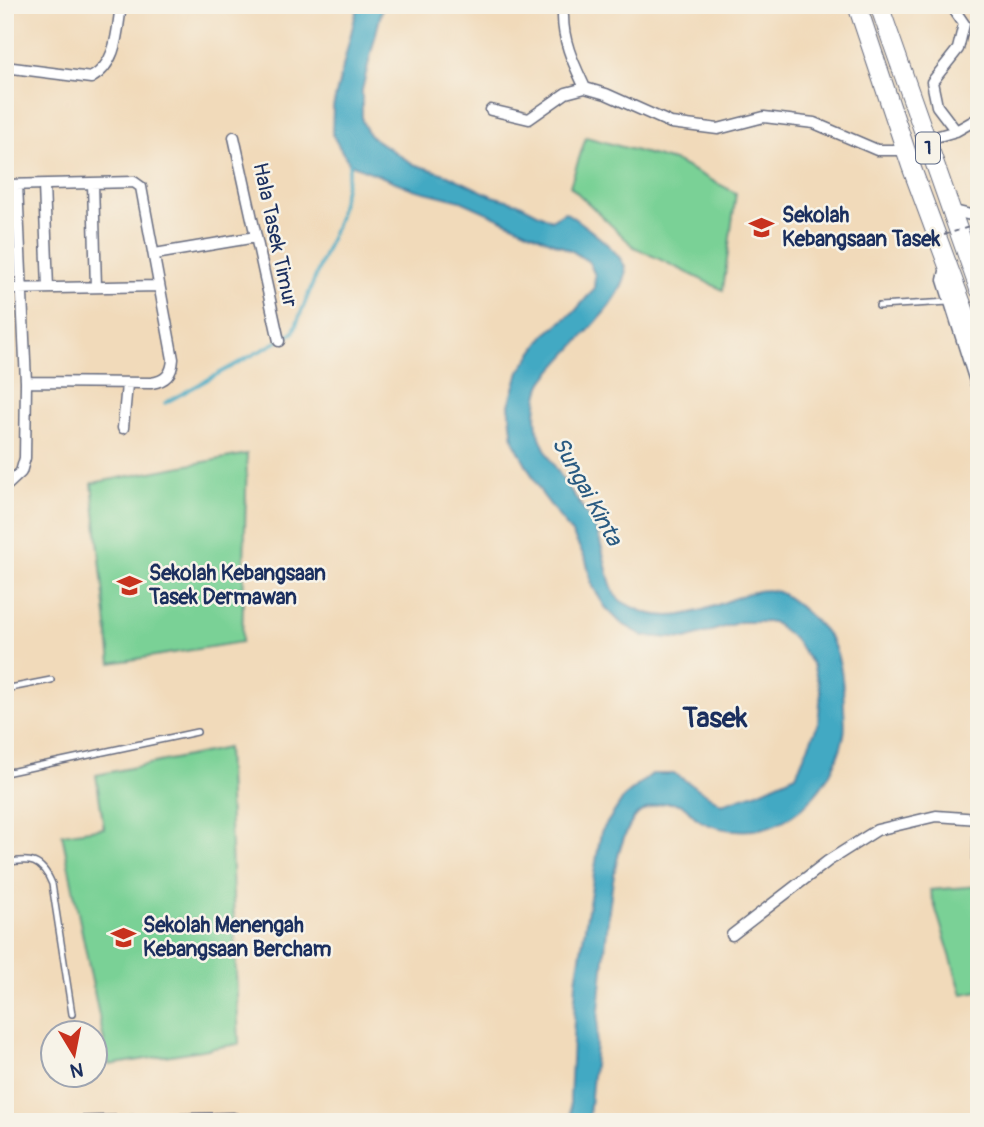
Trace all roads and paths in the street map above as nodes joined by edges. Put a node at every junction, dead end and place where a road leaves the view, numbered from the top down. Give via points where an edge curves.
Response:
1 (121, 5) edge
2 (857, 5) edge
3 (879, 5) edge
4 (951, 5) edge
5 (563, 16) dead end
6 (5, 67) edge
7 (585, 88) junction
8 (491, 110) dead end
9 (979, 118) edge
10 (956, 131) junction
11 (234, 137) dead end
12 (925, 140) junction
13 (905, 150) junction
14 (93, 184) junction
15 (11, 185) edge
16 (44, 185) junction
17 (950, 210) junction
18 (979, 217) edge
19 (969, 227) dead end
20 (256, 237) junction
21 (925, 241) dead end
22 (155, 254) junction
23 (947, 265) junction
24 (159, 286) junction
25 (96, 287) junction
26 (48, 288) junction
27 (5, 289) edge
28 (22, 289) junction
29 (979, 289) edge
30 (949, 302) junction
31 (879, 306) dead end
32 (958, 332) junction
33 (279, 341) dead end
34 (978, 349) edge
35 (26, 382) junction
36 (127, 384) junction
37 (979, 394) edge
38 (122, 428) dead end
39 (5, 487) edge
40 (51, 680) dead end
41 (5, 689) edge
42 (197, 732) dead end
43 (5, 773) edge
44 (977, 819) edge
45 (5, 863) edge
46 (979, 910) edge
47 (732, 935) dead end
48 (72, 1014) dead end
49 (64, 1122) edge
50 (247, 1122) edge

1 - 6 street via 111,57 91,78
2 - 13 main road, 1
3 - 12 main road, 1
4 - 10 street via 964,24 958,50 932,82 937,106
5 - 7 street via 567,47
7 - 8 street via 566,93 529,119
7 - 13 street via 671,123 719,129 764,117 814,123 877,150
9 - 10 street
10 - 12 street
11 - 20 street, Hala Tasek Timur
12 - 17 main road, 1
13 - 23 main road, 1
14 - 16 street
14 - 22 street via 134,182 141,187
14 - 25 street
15 - 16 street
15 - 28 street
16 - 26 street
17 - 18 street
17 - 29 main road, 1
19 - 21 path, bridge
20 - 22 street
20 - 33 street, Hala Tasek Timur
22 - 24 street
23 - 30 street via 943,280
23 - 34 main road, 1
24 - 25 street
24 - 36 street via 172,370 162,382
25 - 26 street
26 - 28 street
27 - 28 street
28 - 35 street
30 - 31 lane
30 - 32 street
32 - 34 street
32 - 37 street
35 - 36 street
35 - 39 street via 25,458 21,472
36 - 38 street
40 - 41 lane
42 - 43 lane
44 - 46 lane via 975,907
44 - 47 street via 936,816 877,830 828,861
45 - 48 lane via 36,862 47,872
49 - 50 street via 233,1118

